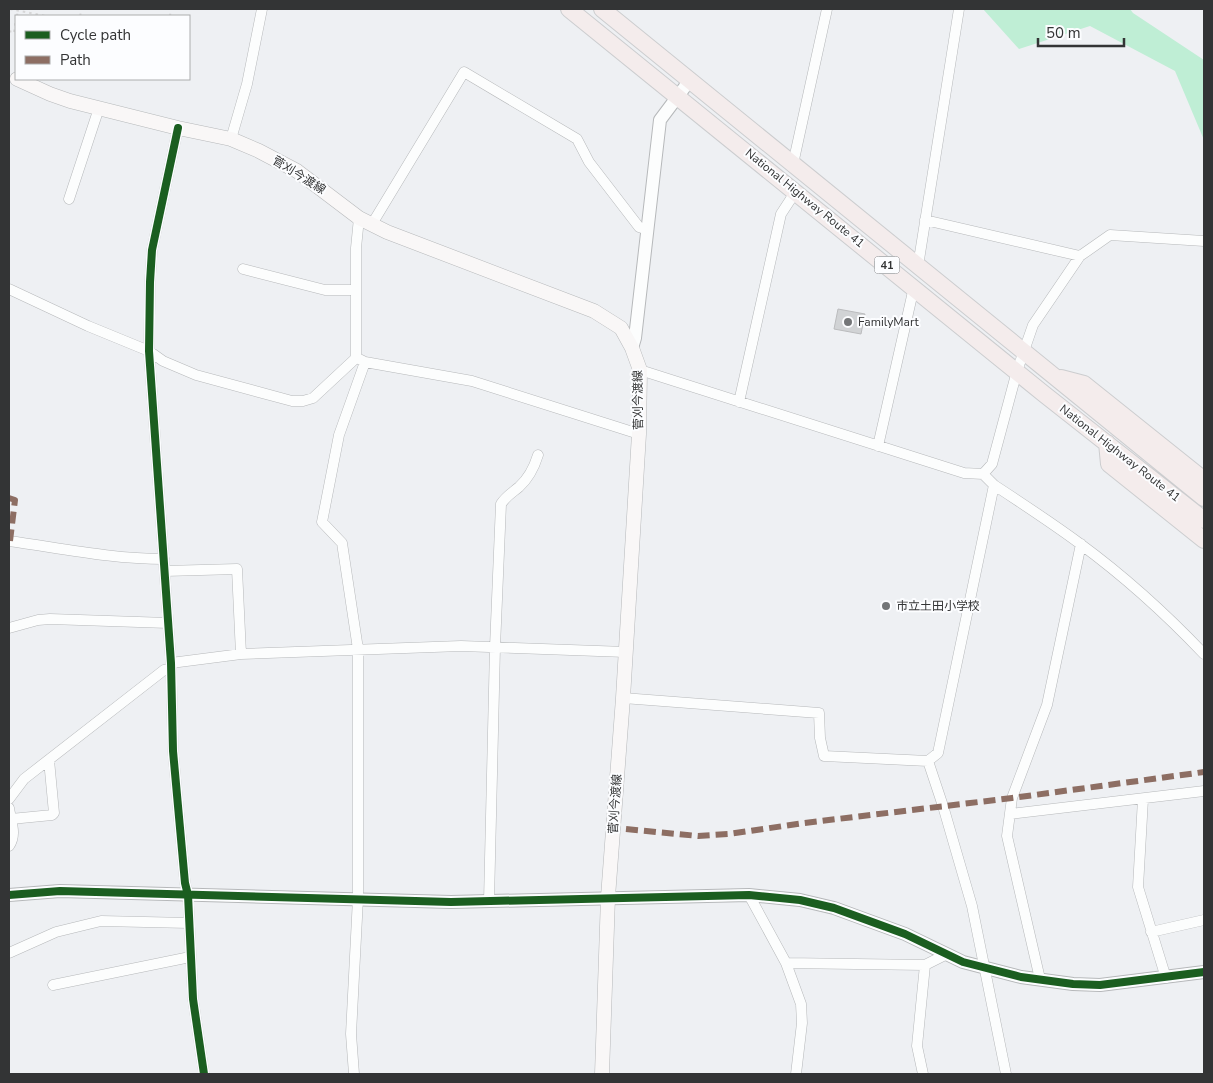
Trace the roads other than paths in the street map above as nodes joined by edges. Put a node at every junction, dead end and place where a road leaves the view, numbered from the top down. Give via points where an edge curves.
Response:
1 (262, 9) edge
2 (569, 9) edge
3 (602, 9) edge
4 (827, 9) edge
5 (959, 9) edge
6 (19, 80) edge
7 (690, 80) junction
8 (678, 96) junction
9 (99, 108) junction
10 (178, 128) junction
11 (231, 139) junction
12 (793, 164) junction
13 (796, 191) junction
14 (69, 199) dead end
15 (359, 218) junction
16 (926, 220) junction
17 (372, 224) junction
18 (648, 230) junction
19 (1204, 241) edge
20 (1080, 256) junction
21 (918, 266) junction
22 (243, 269) dead end
23 (914, 286) junction
24 (9, 289) edge
25 (356, 290) junction
26 (632, 348) junction
27 (149, 351) junction
28 (1024, 352) junction
29 (360, 360) junction
30 (640, 370) junction
31 (1018, 371) junction
32 (1056, 377) junction
33 (739, 402) junction
34 (639, 434) junction
35 (1107, 443) junction
36 (878, 446) junction
37 (538, 455) dead end
38 (983, 474) junction
39 (1204, 480) edge
40 (994, 486) junction
41 (1204, 498) edge
42 (1204, 520) edge
43 (1204, 540) edge
44 (9, 541) edge
45 (1081, 544) junction
46 (164, 559) junction
47 (165, 571) junction
48 (168, 623) junction
49 (9, 628) edge
50 (494, 647) junction
51 (358, 649) junction
52 (626, 652) junction
53 (241, 654) junction
54 (1204, 654) edge
55 (171, 666) junction
56 (623, 698) junction
57 (49, 760) junction
58 (928, 761) junction
59 (1204, 791) edge
60 (9, 799) edge
61 (1143, 799) junction
62 (9, 808) edge
63 (1010, 814) junction
64 (11, 819) junction
65 (9, 846) edge
66 (9, 895) edge
67 (188, 895) junction
68 (749, 895) junction
69 (608, 897) junction
70 (358, 898) junction
71 (489, 901) junction
72 (1204, 920) edge
73 (189, 923) junction
74 (1151, 932) junction
75 (9, 953) edge
76 (947, 954) junction
77 (190, 957) junction
78 (786, 963) junction
79 (925, 965) junction
80 (983, 968) junction
81 (1204, 972) edge
82 (1166, 978) junction
83 (1040, 979) junction
84 (53, 985) dead end
85 (204, 1074) edge
86 (354, 1074) edge
87 (602, 1074) edge
88 (796, 1074) edge
89 (922, 1074) edge
90 (1006, 1074) edge

1 - 11 street via 247,84
2 - 8 highway, National Highway Route 41 / 41
3 - 7 highway, National Highway Route 41 / 41
4 - 12 street
5 - 16 street
6 - 9 main road, 菅刈今渡線 via 56,97
7 - 8 street
7 - 12 highway, National Highway Route 41 / 41
8 - 13 highway, National Highway Route 41 / 41
8 - 18 street via 660,120
9 - 10 main road, 菅刈今渡線
9 - 14 street
10 - 11 main road, 菅刈今渡線
10 - 27 street via 152,250
11 - 15 main road, 菅刈今渡線 via 297,171
12 - 21 highway, National Highway Route 41 / 41
13 - 23 highway, National Highway Route 41 / 41
13 - 33 street via 782,214
15 - 17 main road, 菅刈今渡線
15 - 25 street
16 - 20 street
16 - 21 street
17 - 18 street via 464,72 577,139 589,162 639,227
17 - 26 main road, 菅刈今渡線 via 594,311 621,328
18 - 26 street via 636,338
19 - 20 street via 1110,235
20 - 28 street via 1033,325
21 - 28 highway, National Highway Route 41 / 41
22 - 25 street via 325,290
23 - 31 highway, National Highway Route 41 / 41
23 - 36 street
24 - 27 street
25 - 29 street
26 - 30 main road, 菅刈今渡線
27 - 29 street via 163,361 196,375 292,401 313,398
27 - 46 street
28 - 31 street
28 - 32 highway, National Highway Route 41 / 41
29 - 34 street via 472,381
29 - 51 street via 339,434 322,522 342,543
30 - 33 street
30 - 34 main road, 菅刈今渡線
31 - 35 highway, National Highway Route 41 / 41
31 - 38 street via 992,464
32 - 39 highway via 1084,384
32 - 41 highway, National Highway Route 41 / 41
33 - 36 street
34 - 52 main road, 菅刈今渡線
35 - 42 highway, National Highway Route 41 / 41
35 - 43 highway via 1109,464
36 - 38 street via 964,473
37 - 50 street via 532,471 520,487 501,504
38 - 40 street
40 - 45 street
40 - 58 street via 938,753
44 - 46 street via 111,556
45 - 54 street via 1132,586
45 - 63 street via 1047,705 1012,798
46 - 47 street
47 - 48 street
47 - 53 street via 237,569
48 - 49 street via 50,619
48 - 55 street
50 - 51 street
50 - 52 street
50 - 71 street
51 - 53 street
51 - 70 street
52 - 56 main road, 菅刈今渡線
53 - 55 street
55 - 57 street
55 - 67 street via 172,751
56 - 58 street via 819,713 824,756
56 - 69 main road, 菅刈今渡線
57 - 60 street via 24,779
57 - 64 street via 54,813
58 - 80 street via 972,906
59 - 61 street
61 - 63 street
61 - 74 street via 1138,887
62 - 64 street
63 - 83 street via 1007,836
64 - 65 street via 14,835
66 - 67 street via 60,891
67 - 70 street
67 - 73 street
68 - 69 street
68 - 76 street via 800,900 834,908 905,934
68 - 78 street
69 - 71 street
69 - 87 main road, 菅刈今渡線
70 - 71 street
70 - 86 street via 351,1034
72 - 74 street
73 - 75 street via 101,921 56,932
73 - 77 street
74 - 82 street
76 - 79 street
76 - 80 street
77 - 84 street
77 - 85 street
78 - 79 street
78 - 88 street via 801,1004
79 - 89 street via 917,1046
80 - 83 street
80 - 90 street
81 - 82 street
82 - 83 street via 1100,985

